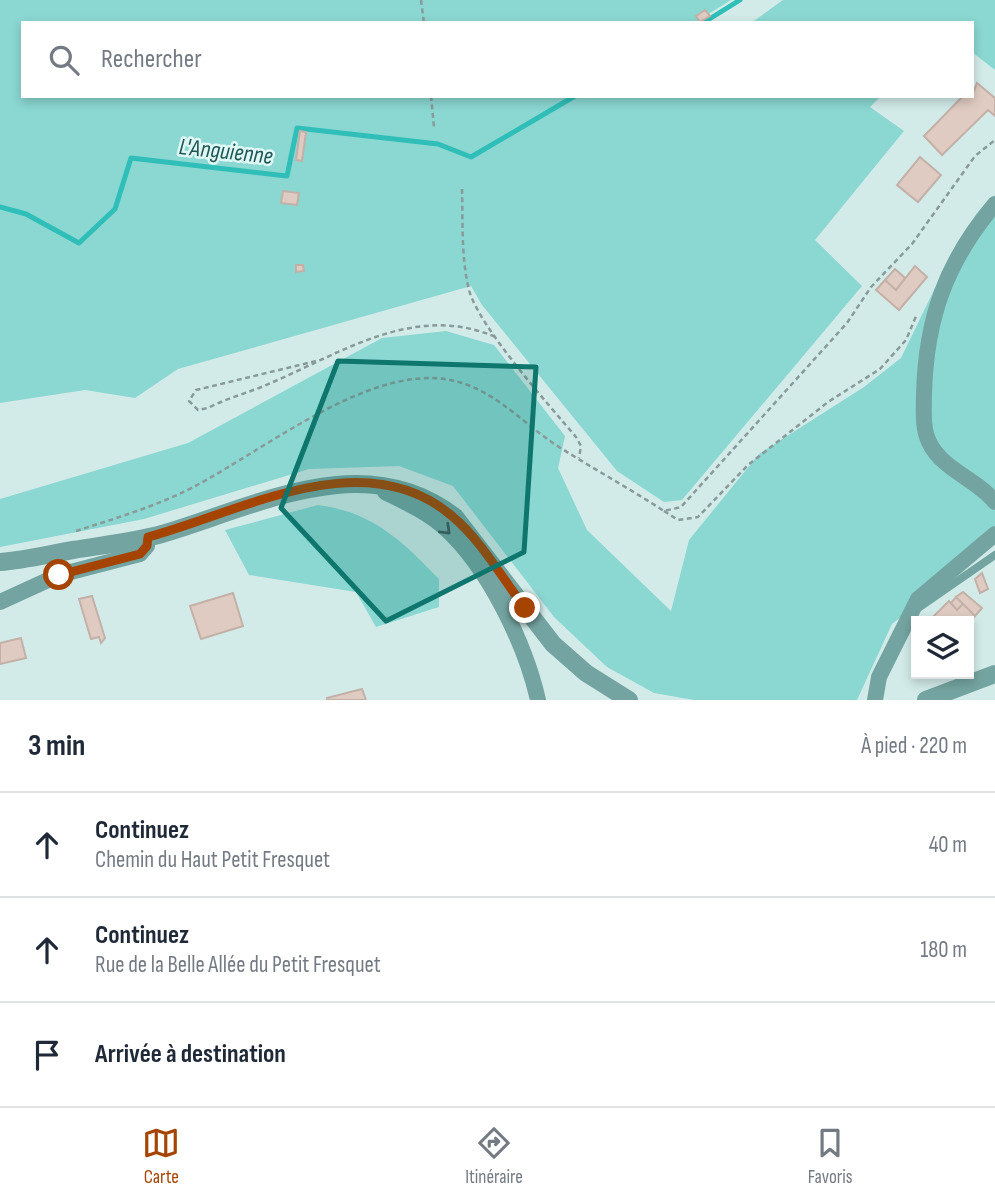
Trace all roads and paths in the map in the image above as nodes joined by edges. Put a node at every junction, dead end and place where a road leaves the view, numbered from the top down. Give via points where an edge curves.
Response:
1 (421, 0) edge
2 (424, 21) edge
3 (431, 98) edge
4 (434, 127) dead end
5 (995, 140) edge
6 (462, 189) dead end
7 (995, 204) edge
8 (921, 306) dead end
9 (498, 338) junction
10 (316, 361) junction
11 (579, 458) junction
12 (367, 483) junction
13 (995, 502) edge
14 (664, 511) junction
15 (70, 533) dead end
16 (995, 534) edge
17 (148, 537) junction
18 (995, 555) edge
19 (0, 562) edge
20 (0, 602) edge
21 (908, 614) junction
22 (995, 674) edge
23 (538, 700) edge
24 (629, 700) edge
25 (875, 700) edge
26 (926, 700) edge

1 - 2 path
3 - 4 path
5 - 14 path via 975,156 912,244 717,470 681,507
6 - 9 path via 470,293
7 - 13 street via 967,237 948,274 932,324 923,422 939,457
8 - 14 path via 906,340 880,369 828,402 748,465 698,517 678,520
9 - 10 path via 459,327 424,325 386,331
9 - 11 path via 576,437 581,446
10 - 10 path via 196,390 189,401 198,410 208,408
11 - 14 path
11 - 15 path via 485,392 460,382 422,378 379,385 178,495
12 - 17 street via 299,489
12 -> 23 street via 430,516 454,538 487,583 518,638
12 - 24 street via 418,495 455,517 553,644 586,673
16 - 21 street via 918,599
17 - 19 street
17 - 20 street via 140,554 59,575
18 - 21 lane
21 - 25 street via 879,677
22 - 26 street

